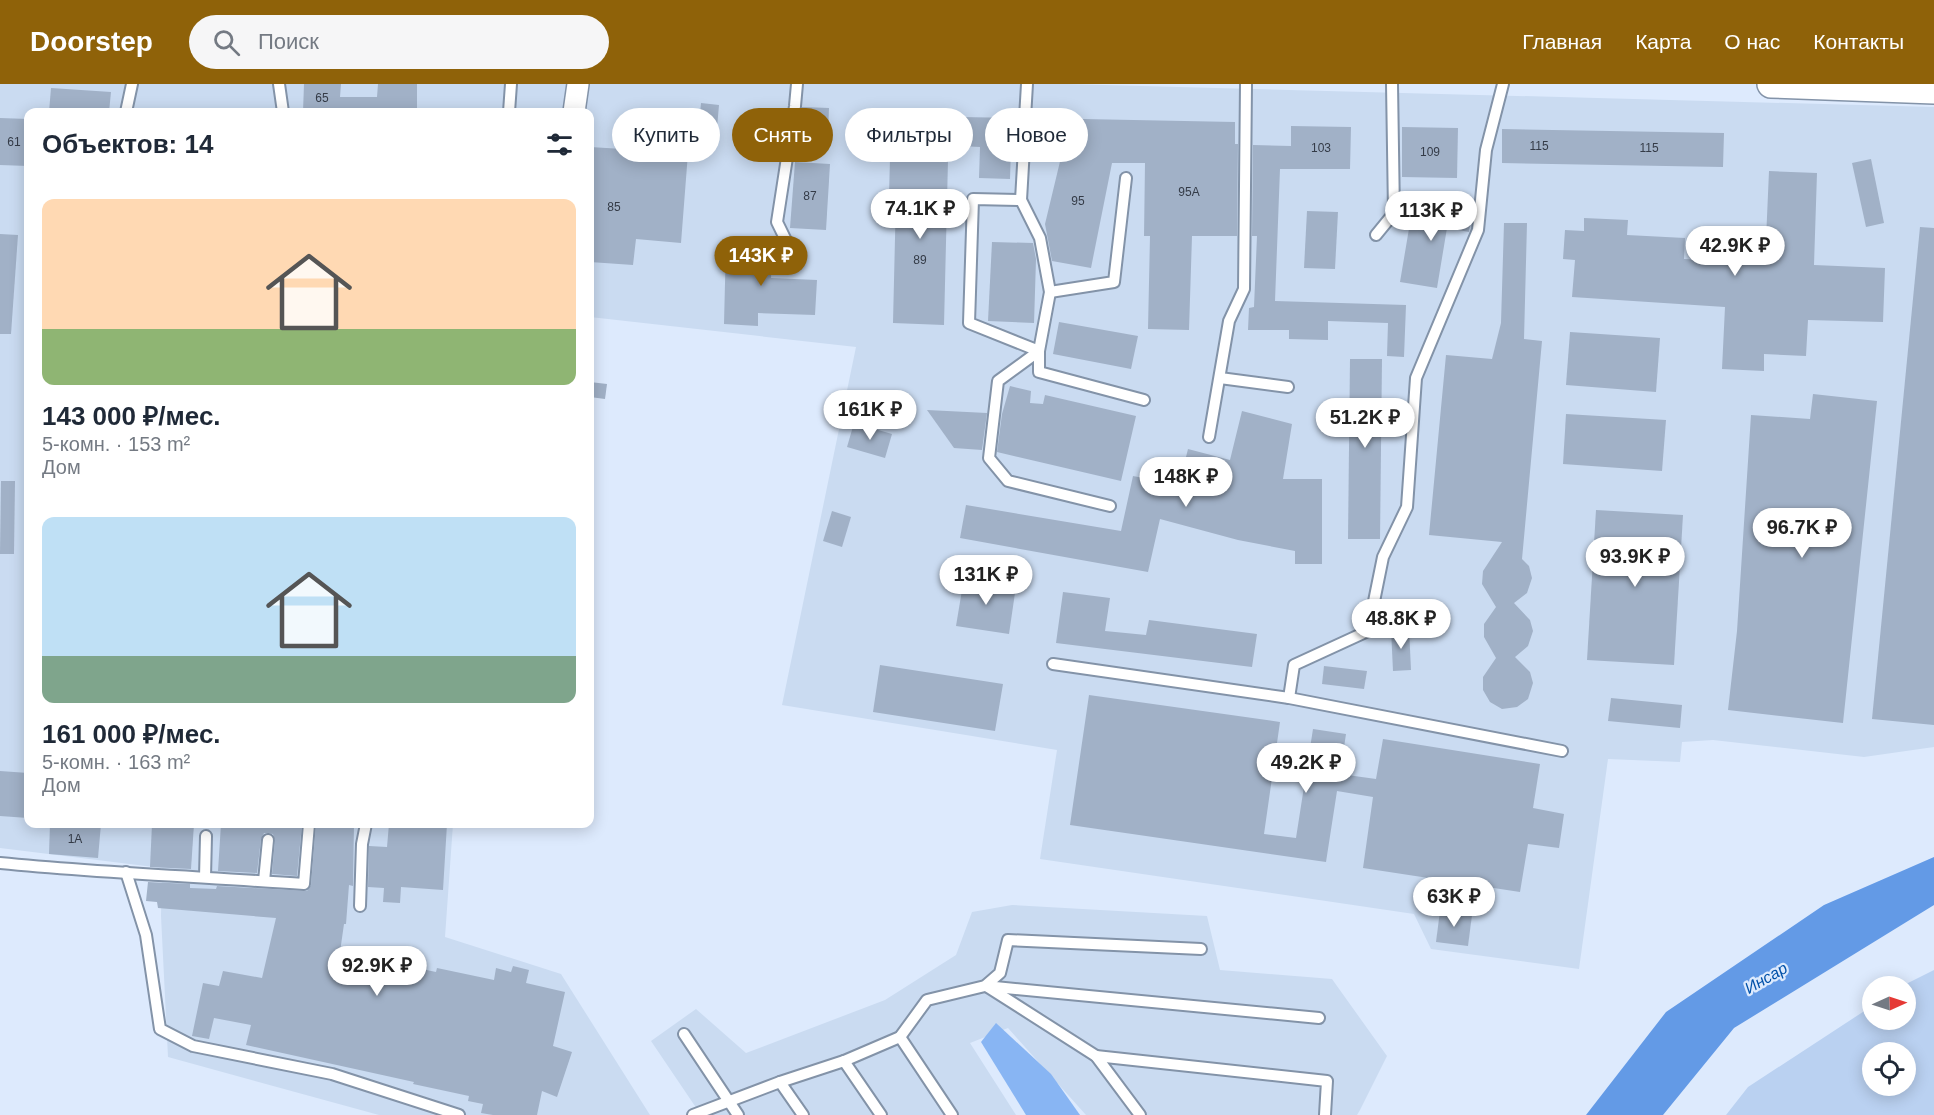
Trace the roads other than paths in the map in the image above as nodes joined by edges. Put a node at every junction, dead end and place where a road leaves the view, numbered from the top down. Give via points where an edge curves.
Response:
1 (132, 84) edge
2 (279, 84) edge
3 (511, 84) edge
4 (578, 84) edge
5 (797, 84) edge
6 (1027, 84) edge
7 (1246, 84) edge
8 (1392, 84) edge
9 (1503, 84) edge
10 (1771, 84) edge
11 (1835, 85) edge
12 (1934, 90) edge
13 (127, 108) edge
14 (282, 108) edge
15 (509, 108) edge
16 (575, 108) edge
17 (1026, 108) edge
18 (1023, 162) edge
19 (1126, 178) dead end
20 (1021, 200) junction
21 (1376, 235) dead end
22 (797, 263) dead end
23 (1050, 292) junction
24 (1039, 351) junction
25 (1220, 378) junction
26 (1288, 387) dead end
27 (1144, 400) dead end
28 (1209, 437) dead end
29 (1110, 506) dead end
30 (1053, 664) dead end
31 (1289, 698) junction
32 (1562, 751) dead end
33 (309, 828) edge
34 (365, 828) edge
35 (206, 836) dead end
36 (268, 840) dead end
37 (0, 863) edge
38 (126, 872) junction
39 (205, 878) junction
40 (264, 881) junction
41 (360, 906) dead end
42 (1201, 949) dead end
43 (985, 986) junction
44 (1319, 1018) dead end
45 (684, 1034) dead end
46 (900, 1037) junction
47 (1096, 1056) junction
48 (844, 1061) junction
49 (780, 1082) junction
50 (728, 1102) junction
51 (459, 1115) edge
52 (693, 1115) edge
53 (738, 1115) edge
54 (803, 1115) edge
55 (881, 1115) edge
56 (952, 1115) edge
57 (1140, 1115) edge
58 (1326, 1115) edge

1 - 13 lane
2 - 14 lane
3 - 15 lane
4 - 16 street
5 - 22 lane via 777,222
6 - 17 lane
7 - 25 lane via 1244,289 1229,321
8 - 21 lane via 1394,213
9 - 31 lane via 1486,150 1478,230 1416,378 1407,507 1383,557 1368,631 1293,665
10 - 11 street
11 - 12 street
18 - 20 lane
19 - 23 lane via 1114,282
20 - 23 lane via 1040,238
20 - 24 lane via 973,199 969,323
23 - 24 lane
24 - 27 lane via 1039,372
24 - 29 lane via 998,381 989,458 1008,481
25 - 26 lane
25 - 28 lane
30 - 31 lane
31 - 32 lane
33 - 40 lane via 304,884
34 - 41 lane
35 - 39 lane
36 - 40 lane
37 - 38 lane
38 - 39 lane
38 - 51 lane via 146,935 160,1029 193,1046 332,1074
39 - 40 lane
42 - 43 lane via 1008,940 1000,973
43 - 44 lane
43 - 46 lane via 927,1000
43 - 47 lane
45 - 50 lane
46 - 48 lane
46 - 56 lane
47 - 57 lane
47 - 58 lane via 1327,1081
48 - 49 lane
48 - 55 lane
49 - 50 lane
49 - 54 lane
50 - 52 lane
50 - 53 lane

